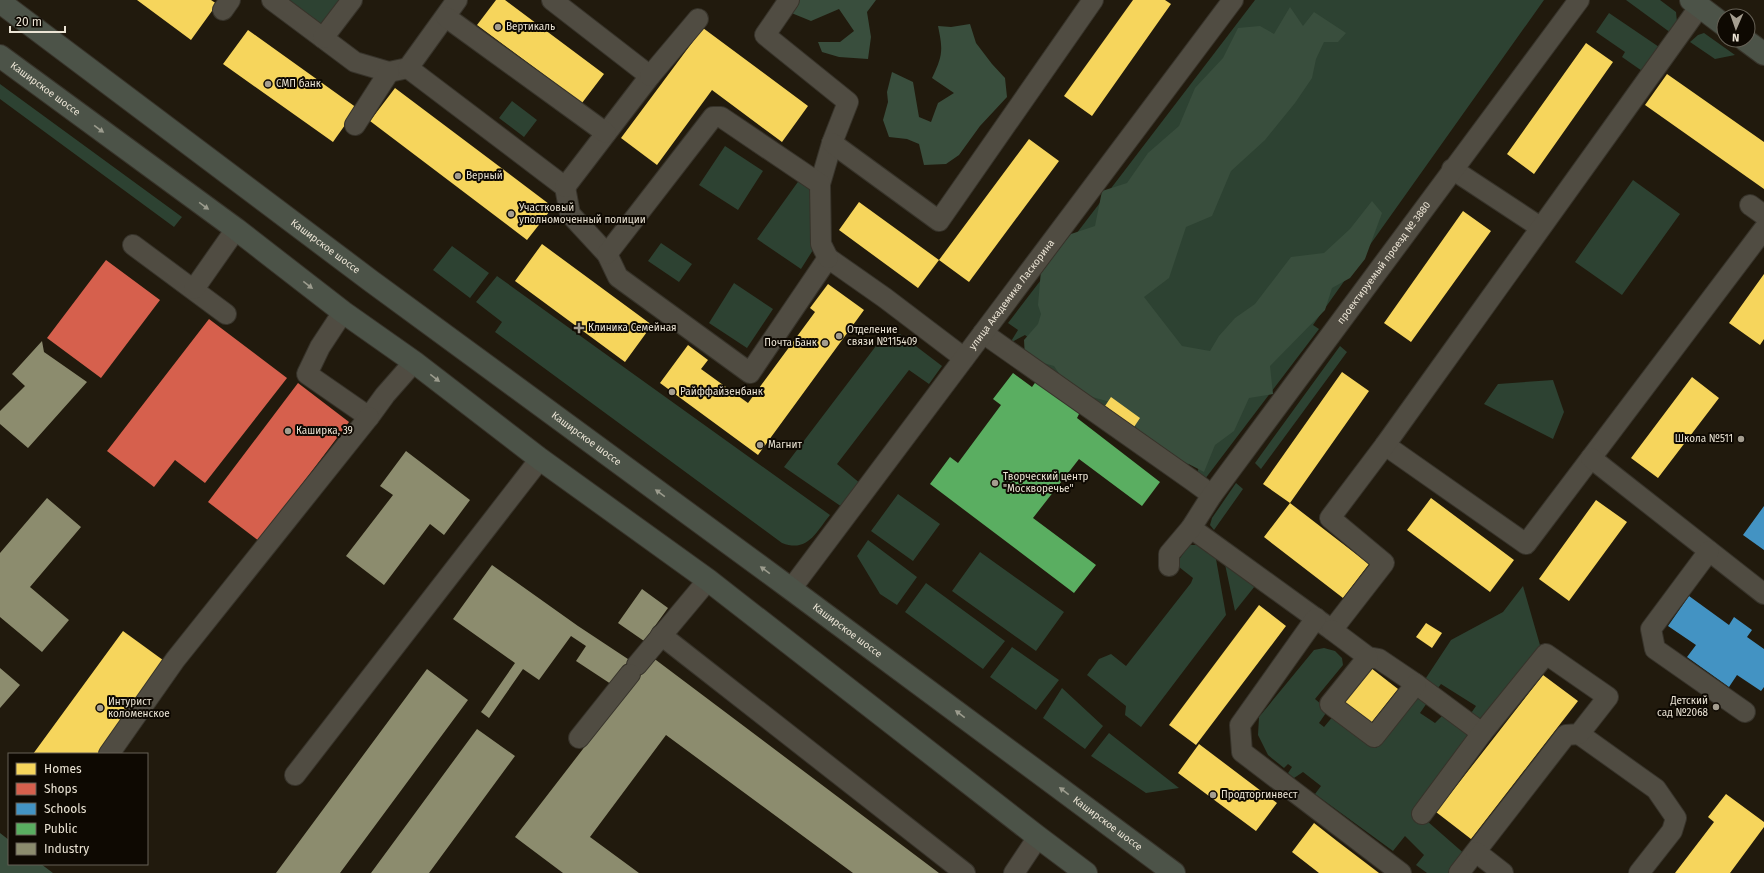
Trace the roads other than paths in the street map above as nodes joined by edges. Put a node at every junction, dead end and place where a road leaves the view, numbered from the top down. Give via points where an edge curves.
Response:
1 (272, 0) edge
2 (352, 0) edge
3 (457, 0) edge
4 (552, 0) edge
5 (789, 0) edge
6 (1093, 0) edge
7 (1233, 0) edge
8 (1579, 0) edge
9 (1695, 3) edge
10 (5, 7) edge
11 (446, 17) junction
12 (1716, 18) edge
13 (698, 19) dead end
14 (323, 38) junction
15 (1756, 48) edge
16 (1764, 54) edge
17 (0, 56) edge
18 (408, 68) junction
19 (389, 72) junction
20 (650, 76) junction
21 (355, 125) dead end
22 (606, 133) junction
23 (832, 143) junction
24 (1452, 169) junction
25 (820, 184) junction
26 (565, 187) junction
27 (1540, 227) junction
28 (236, 229) junction
29 (1764, 229) edge
30 (133, 245) dead end
31 (607, 254) junction
32 (828, 258) junction
33 (194, 289) junction
34 (344, 312) junction
35 (226, 314) dead end
36 (983, 334) junction
37 (964, 358) junction
38 (414, 362) junction
39 (369, 417) junction
40 (1386, 445) junction
41 (1591, 458) junction
42 (540, 459) junction
43 (1212, 495) junction
44 (1191, 528) junction
45 (1709, 550) junction
46 (1169, 566) dead end
47 (708, 580) junction
48 (791, 589) junction
49 (1764, 594) edge
50 (1316, 618) junction
51 (1332, 630) junction
52 (661, 635) junction
53 (1368, 657) junction
54 (1416, 684) junction
55 (1745, 712) dead end
56 (1482, 733) junction
57 (1580, 734) junction
58 (579, 738) dead end
59 (110, 753) edge
60 (295, 775) dead end
61 (1422, 814) dead end
62 (1038, 837) junction
63 (1476, 852) junction
64 (966, 873) edge
65 (1014, 873) edge
66 (1086, 873) edge
67 (1174, 873) edge
68 (1401, 873) edge
69 (1459, 873) edge
70 (1503, 873) edge
71 (1639, 873) edge

1 - 14 street
2 - 14 street
3 - 11 street
4 - 20 street
5 - 23 street via 765,35 848,102
6 - 23 street via 939,221
7 - 36 street, улица Академика Ласкорина
8 - 24 street, проектируемый проезд № 3880
9 - 12 main road
9 - 27 street
48 -> 10 main road, Каширское шоссе via 371,281
11 - 18 street
11 - 22 street
13 - 20 street
14 - 19 street via 355,62
15 - 16 main road
17 -> 28 main road, Каширское шоссе
18 - 19 street
18 - 26 street
19 - 21 street
20 - 22 street
22 - 26 street
23 - 25 street
24 - 27 street
24 - 43 street, проектируемый проезд № 3880
25 - 31 street via 721,117 713,117
25 - 32 street via 821,244
26 - 31 street via 570,214
27 - 40 street
28 - 33 street
28 -> 34 main road, Каширское шоссе
29 - 41 street
30 - 33 street
31 - 32 street via 618,277 750,373
32 - 37 street
33 - 35 street
34 - 38 main road, Каширское шоссе
34 - 39 street via 320,347 308,374
36 - 37 street, улица Академика Ласкорина
36 - 43 street
37 - 48 street, улица Академика Ласкорина
38 - 39 street
38 -> 42 main road, Каширское шоссе
39 - 59 street via 175,660
40 - 41 street via 1526,544
40 - 51 street via 1330,518 1384,563
41 - 45 street
42 - 47 main road, Каширское шоссе
42 - 60 street
43 - 44 street, проектируемый проезд № 3880
44 - 46 street, проектируемый проезд № 3880 via 1169,554
44 - 50 street
45 - 49 street
45 - 55 street via 1651,629 1655,649
47 - 52 street
47 - 62 main road, Каширское шоссе
67 -> 48 main road, Каширское шоссе
50 - 51 street
50 - 68 street via 1240,725 1242,752
51 - 53 street
52 - 58 street
52 - 64 street
53 - 54 street via 1379,659
53 - 54 street via 1330,704 1374,738
54 - 56 street
56 - 57 street via 1546,654 1608,697
56 - 61 street
57 - 63 street via 1566,735
57 - 71 street via 1656,789 1676,818 1672,831
62 - 65 street
62 - 66 main road, Каширское шоссе
63 - 69 street
63 - 70 street

